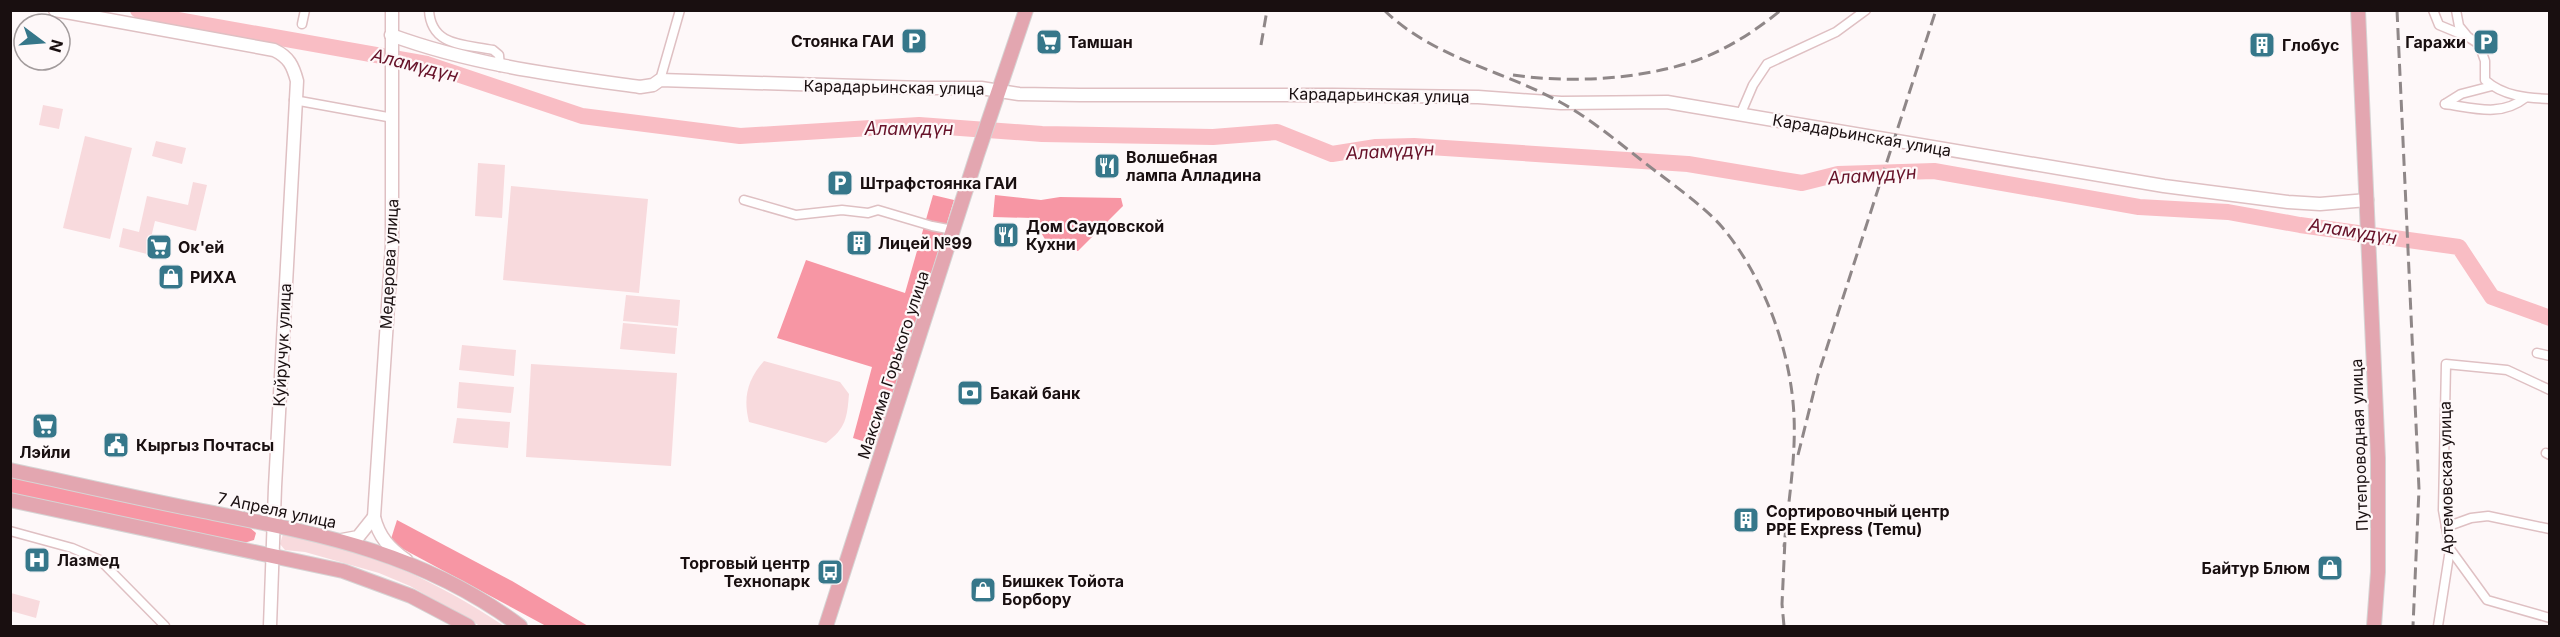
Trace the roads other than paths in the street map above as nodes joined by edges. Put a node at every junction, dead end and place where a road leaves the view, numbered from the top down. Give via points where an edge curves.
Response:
1 (55, 10) edge
2 (306, 10) edge
3 (392, 10) edge
4 (429, 10) edge
5 (680, 10) edge
6 (1026, 10) edge
7 (1866, 10) edge
8 (2358, 10) edge
9 (2433, 10) edge
10 (2456, 10) edge
11 (302, 24) dead end
12 (2468, 37) junction
13 (391, 40) junction
14 (500, 67) junction
15 (660, 80) junction
16 (2492, 86) junction
17 (999, 90) junction
18 (2525, 98) junction
19 (2550, 99) edge
20 (294, 100) junction
21 (1741, 113) junction
22 (393, 118) junction
23 (744, 200) dead end
24 (2368, 206) junction
25 (953, 230) junction
26 (2538, 353) dead end
27 (2550, 356) edge
28 (2550, 390) edge
29 (10, 470) edge
30 (10, 500) edge
31 (374, 517) junction
32 (273, 525) junction
33 (2446, 527) junction
34 (2550, 529) edge
35 (10, 531) edge
36 (342, 540) junction
37 (2450, 549) junction
38 (272, 555) junction
39 (420, 569) junction
40 (2550, 618) edge
41 (165, 627) edge
42 (270, 627) edge
43 (468, 627) edge
44 (520, 627) edge
45 (826, 627) edge
46 (2374, 627) edge
47 (2438, 627) edge

1 - 20 street, Куйручук улица via 274,50 284,54 292,65 297,81
2 - 11 street
3 - 13 street, Медерова улица
4 - 14 street via 429,22 441,39 493,50 499,56
5 - 15 street
6 - 17 main road, Максима Горького улица
7 - 21 street via 1836,32 1767,64
8 - 24 main road, Путепроводная улица
9 - 12 street via 2439,25
10 - 12 street via 2459,26
12 - 16 street via 2480,44 2485,61 2484,80
13 - 14 street, Карадарьинская улица
13 - 22 street, Медерова улица
14 - 15 street, Карадарьинская улица via 640,87
15 - 17 street, Карадарьинская улица
16 - 18 street
16 - 18 street via 2461,94 2445,104 2500,110
17 - 21 street, Карадарьинская улица via 1019,94 1321,94 1561,103 1667,102
17 - 25 main road, Максима Горького улица
18 - 19 street
20 - 22 street
20 - 32 street, Куйручук улица
21 - 24 street, Карадарьинская улица via 2164,186 2288,202
22 - 31 street, Медерова улица via 392,245
23 - 25 street via 796,215 878,210
24 - 46 main road, Путепроводная улица via 2378,458
25 - 45 main road, Максима Горького улица
26 - 27 street
28 - 33 street, Артемовская улица via 2507,370 2446,364
29 - 32 main road, 7 Апреля улица
30 - 38 main road
31 - 36 street via 358,537
31 - 39 street, Медерова улица via 386,544
32 - 36 main road, 7 Апреля улица
32 - 38 street, Куйручук улица
33 - 34 street via 2488,516
33 - 37 street, Артемовская улица
35 - 41 street via 100,560
36 - 39 main road, 7 Апреля улица
37 - 40 street via 2487,600
37 - 47 street, Артемовская улица
38 - 42 street, Куйручук улица
38 - 43 main road via 383,585
39 - 44 main road, 7 Апреля улица via 482,601

